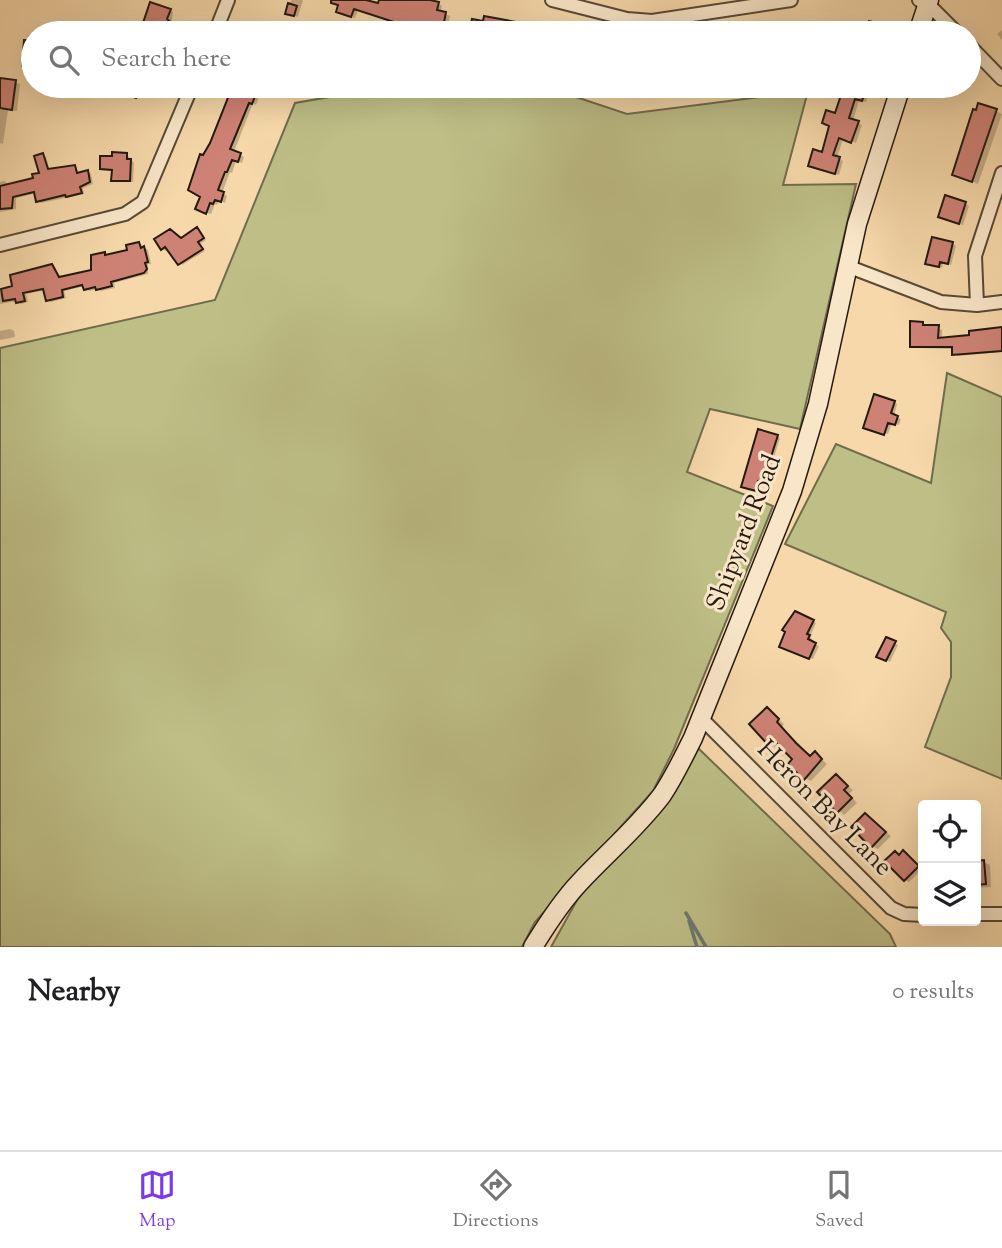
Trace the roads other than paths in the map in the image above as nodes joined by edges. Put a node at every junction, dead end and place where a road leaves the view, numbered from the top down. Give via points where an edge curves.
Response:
1 (228, 0) edge
2 (552, 0) edge
3 (791, 0) edge
4 (925, 1) edge
5 (220, 21) edge
6 (921, 21) edge
7 (945, 21) edge
8 (981, 57) edge
9 (1002, 79) edge
10 (187, 98) edge
11 (897, 98) edge
12 (1002, 173) edge
13 (0, 245) edge
14 (847, 266) junction
15 (1002, 302) edge
16 (977, 305) junction
17 (701, 718) junction
18 (981, 914) edge
19 (1002, 914) edge
20 (918, 915) edge
21 (533, 947) edge

1 - 5 street
2 - 3 street via 639,21
4 - 6 street
4 - 7 street
8 - 9 street
10 - 13 street via 149,191 137,208
11 - 14 street, Shipyard Road
12 - 16 street via 975,256
14 - 16 street via 941,302
14 - 17 street, Shipyard Road via 821,392 796,478
15 - 16 street
17 - 20 street, Heron Bay Lane via 891,908
17 - 21 street, Shipyard Road via 662,794 579,883
18 - 19 street

